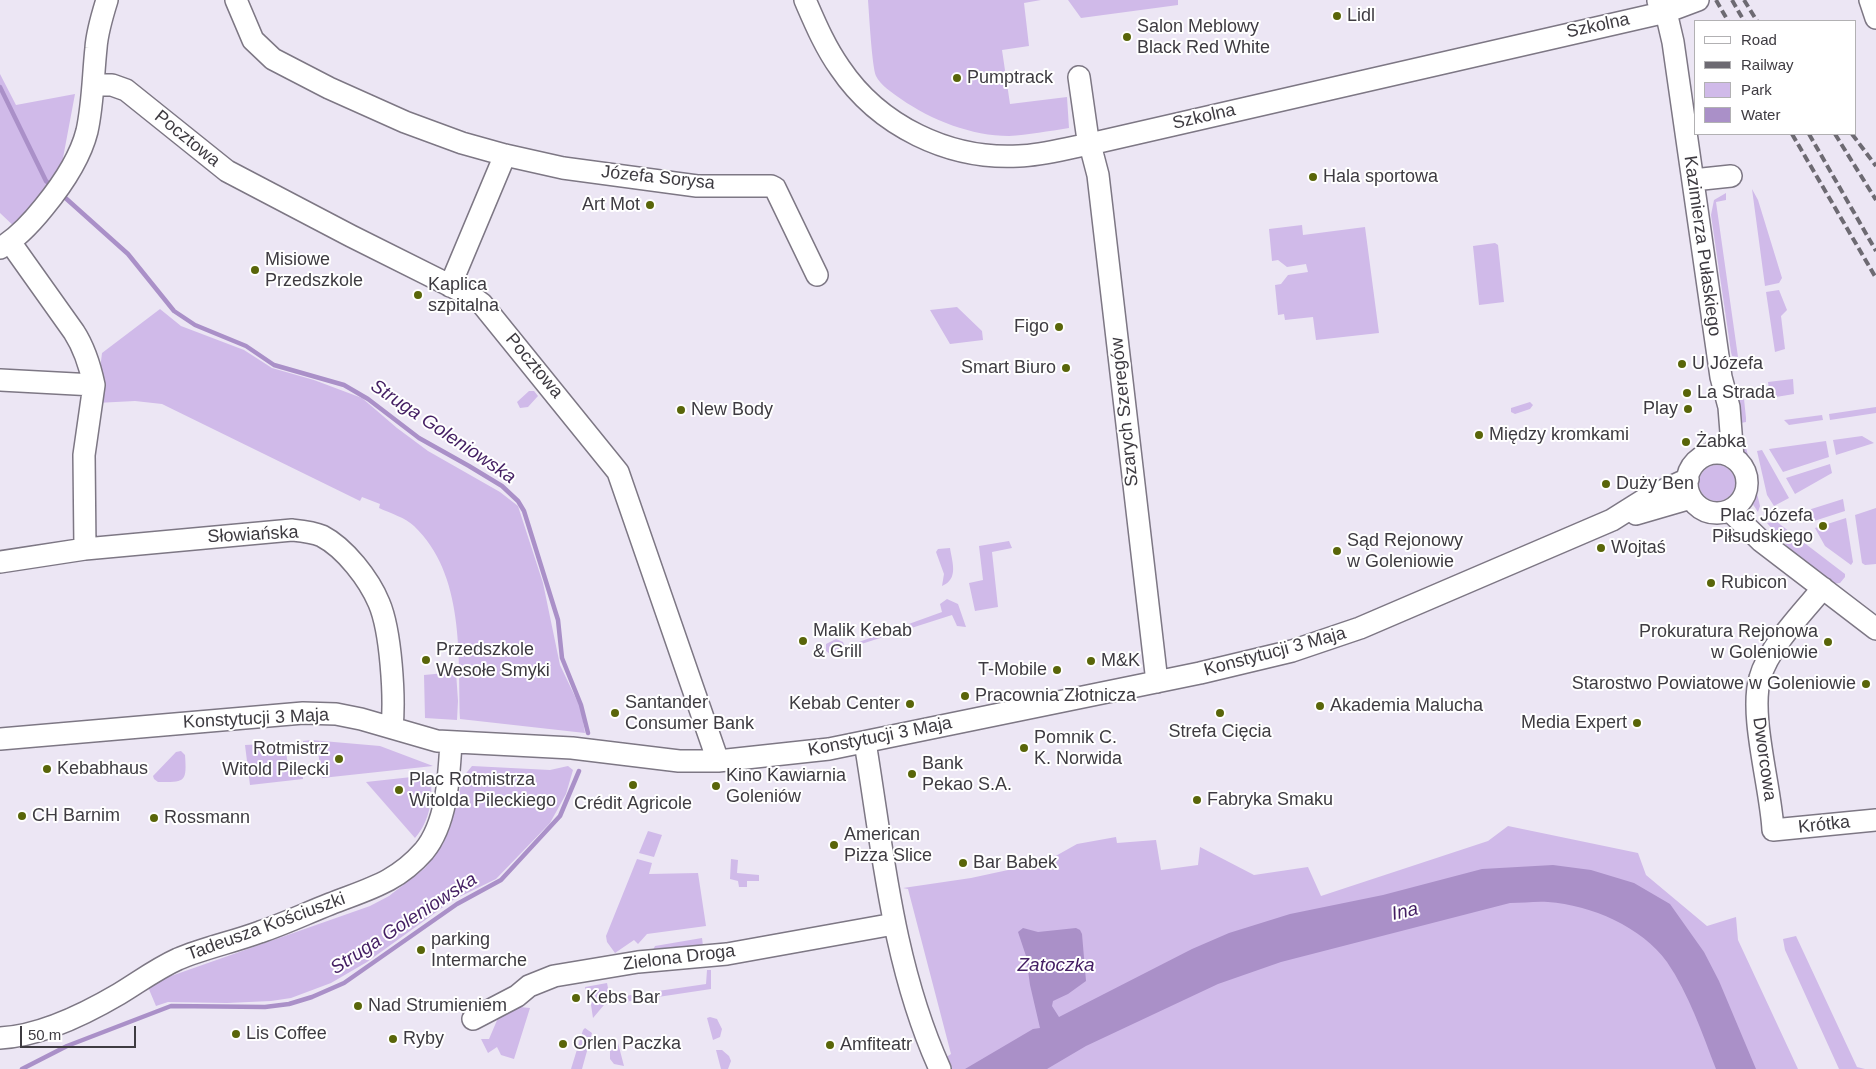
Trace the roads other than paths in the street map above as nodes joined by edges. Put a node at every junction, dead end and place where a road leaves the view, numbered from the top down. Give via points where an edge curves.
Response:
1 (107, 0) edge
2 (236, 0) edge
3 (805, 0) edge
4 (1698, 0) edge
5 (1870, 0) edge
6 (1662, 6) edge
7 (1876, 18) edge
8 (1079, 77) dead end
9 (94, 85) junction
10 (1090, 144) junction
11 (505, 155) junction
12 (1731, 176) dead end
13 (1693, 180) junction
14 (5, 245) edge
15 (817, 275) dead end
16 (450, 286) junction
17 (0, 380) edge
18 (94, 385) junction
19 (1724, 456) junction
20 (1690, 489) junction
21 (1736, 505) junction
22 (85, 549) junction
23 (0, 562) edge
24 (1823, 588) junction
25 (1876, 629) edge
26 (1157, 682) junction
27 (392, 728) junction
28 (0, 739) edge
29 (451, 742) junction
30 (865, 742) junction
31 (718, 761) junction
32 (1876, 820) edge
33 (1773, 830) joint
34 (894, 924) junction
35 (473, 1019) dead end
36 (0, 1038) edge
37 (939, 1067) edge

1 - 9 street via 96,47
2 - 11 street, Józefa Sorysa via 253,40 272,59 405,122
3 - 10 street, Szkolna via 832,56 853,86 878,110 918,136 946,148 992,156 1019,156
4 - 6 street, Szkolna
5 - 7 street
6 - 10 street, Szkolna
6 - 13 street, Kazimierza Pułaskiego via 1673,42
8 - 10 street, Szarych Szeregów
9 - 14 street via 86,133 64,181 50,200
9 - 16 street, Pocztowa via 112,85 126,90 227,171
10 - 26 street, Szarych Szeregów via 1098,175
11 - 15 street, Józefa Sorysa via 563,168 698,186 766,184 775,188
11 - 16 street
12 - 13 street
13 - 19 street, Kazimierza Pułaskiego via 1721,376
14 - 18 street via 37,277 80,340
16 - 31 street, Pocztowa via 482,304 618,472
17 - 18 street
18 - 22 street via 84,454
19 - 20 street via 1696,462
19 - 21 street via 1742,466 1747,476 1747,488
20 - 21 street via 1702,509 1708,512 1722,513
20 - 26 street, Konstytucji 3 Maja via 1647,498 1612,520 1360,628 1292,651
21 - 24 street via 1772,533 1790,563
22 - 23 street, Słowiańska
22 - 27 street, Słowiańska via 292,530 313,533 329,540 356,568 379,604 392,679
24 - 25 street
24 - 33 street, Dworcowa via 1781,642 1760,679 1757,713
26 - 30 street, Konstytucji 3 Maja
27 - 28 street, Konstytucji 3 Maja via 336,714 303,713
27 - 29 street, Konstytucji 3 Maja
29 - 31 street, Konstytucji 3 Maja via 572,748 653,758
29 - 36 street, Tadeusza Kościuszki via 440,819 425,850 396,876 378,887 261,932 180,958 121,993 65,1020 11,1038
30 - 31 street, Konstytucji 3 Maja
30 - 34 street
32 - 33 street, Krótka
34 - 35 street, Zielona Droga via 727,954 638,962 554,976 529,986 517,996
34 - 37 street via 920,1020

